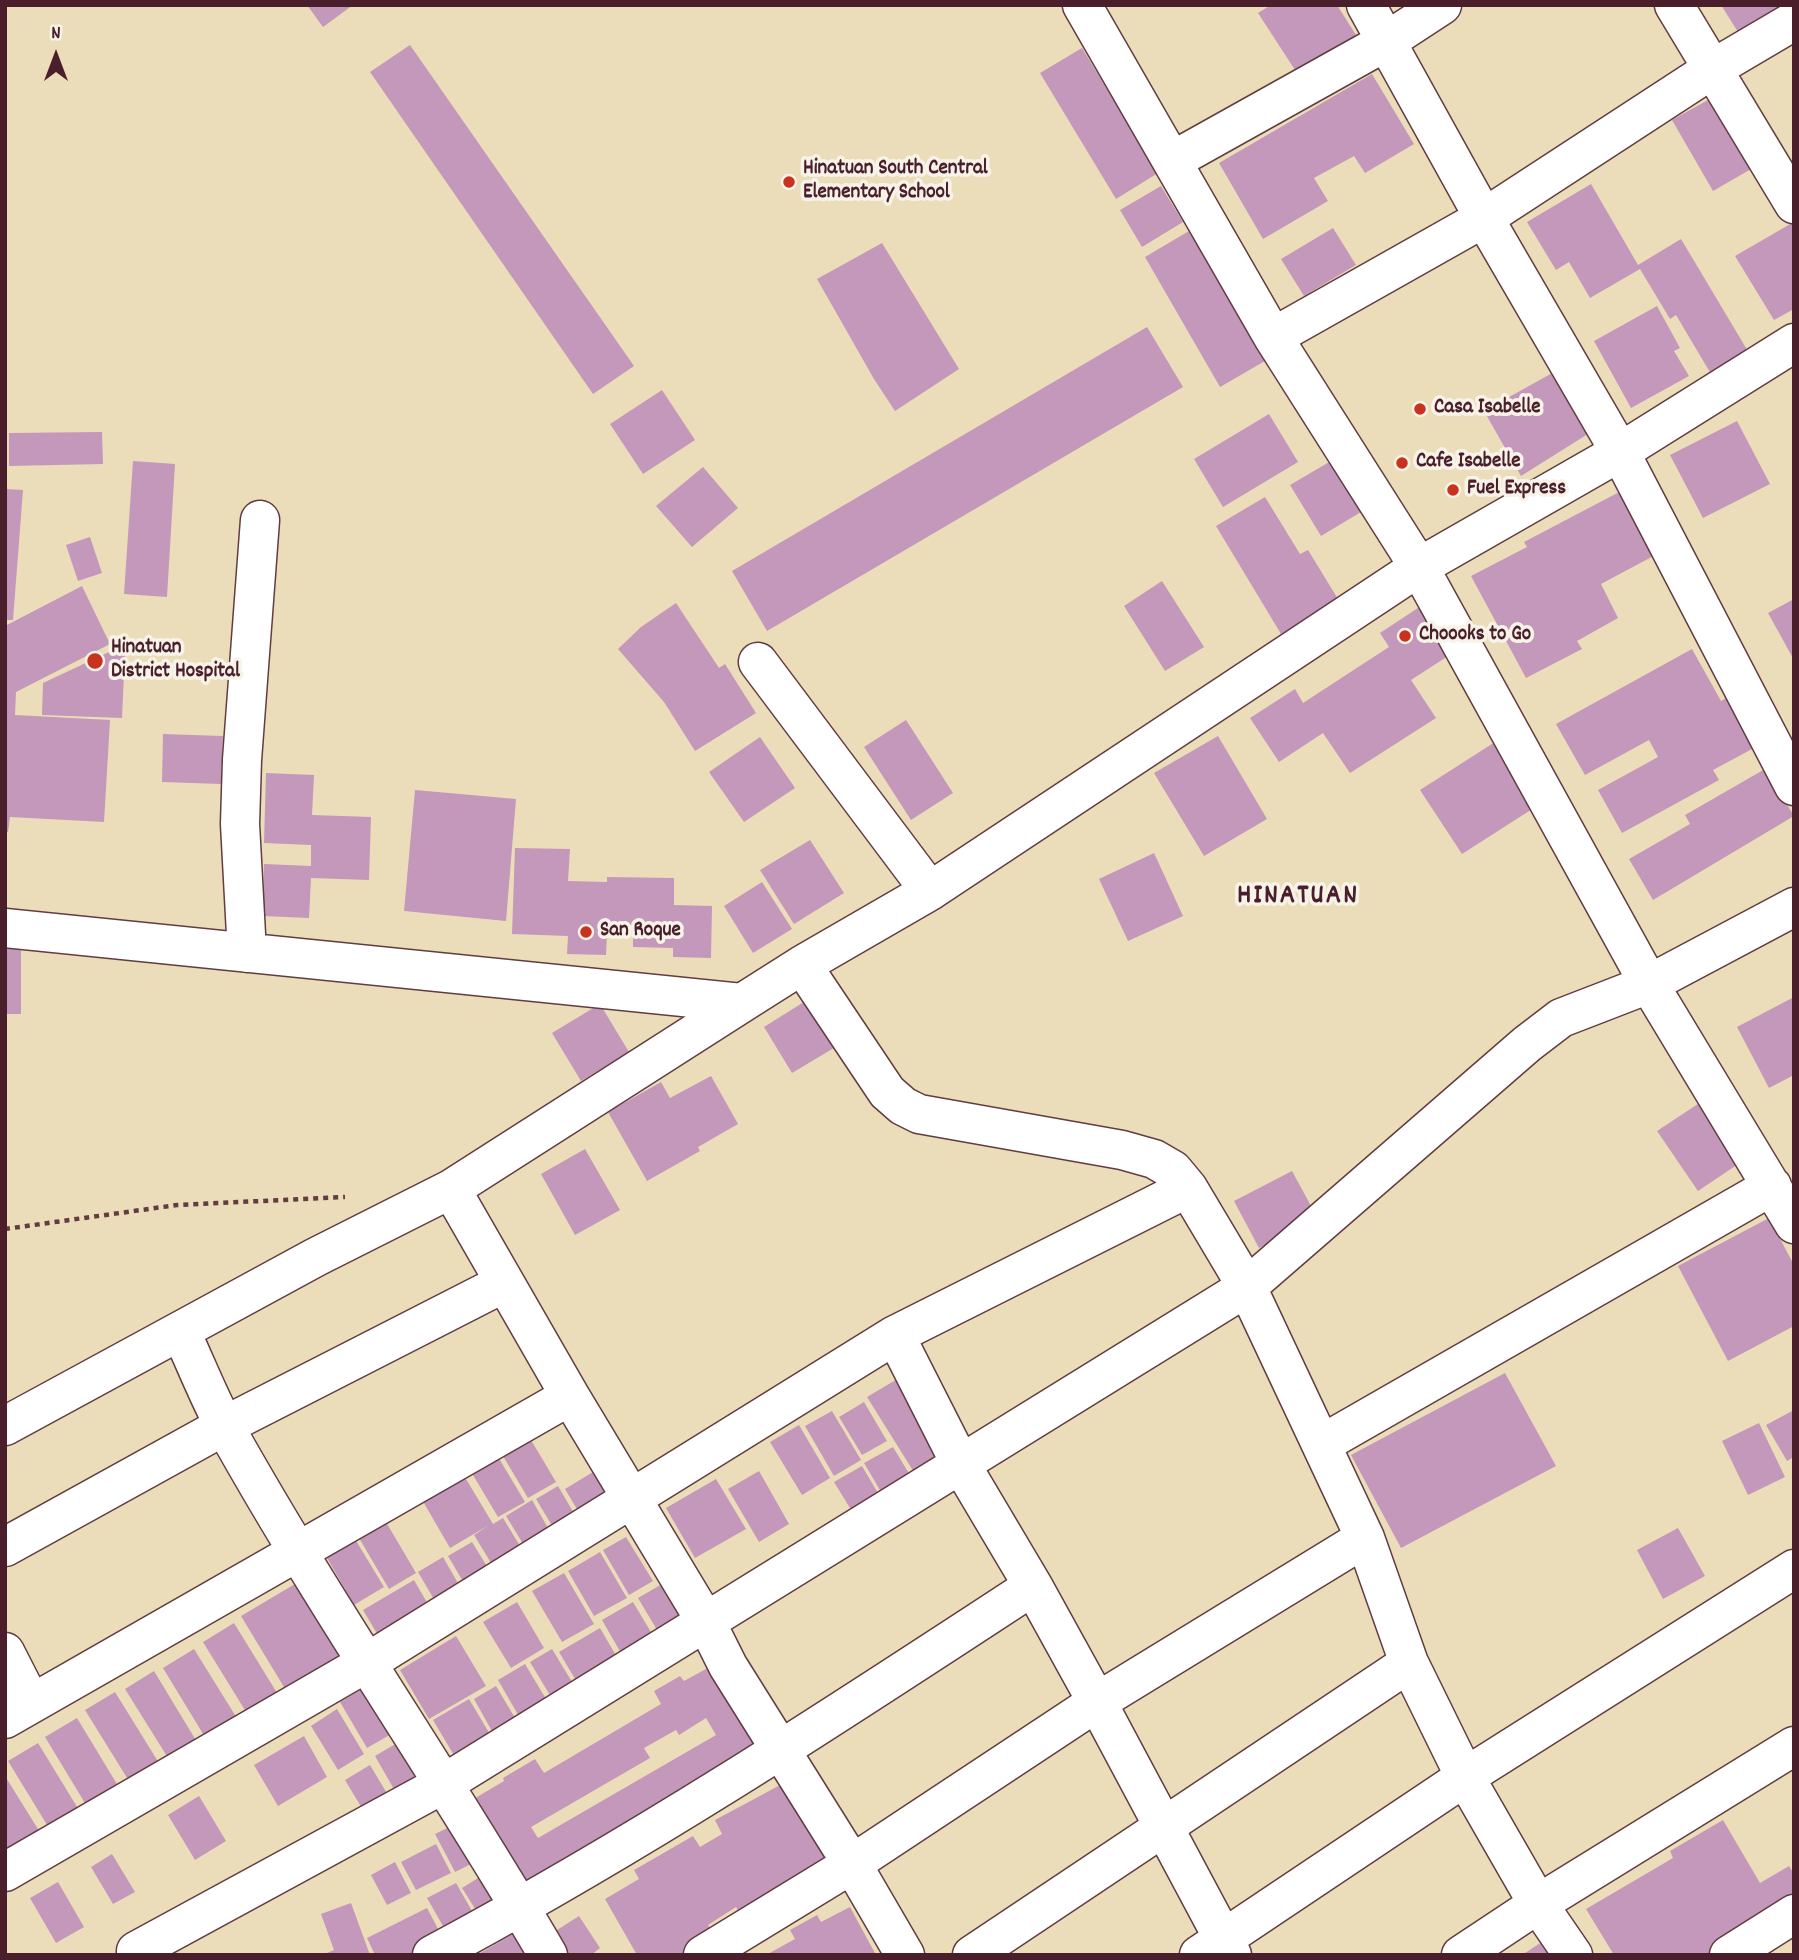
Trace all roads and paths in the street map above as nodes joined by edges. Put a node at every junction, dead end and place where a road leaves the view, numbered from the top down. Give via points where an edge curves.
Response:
1 (1082, 5) edge
2 (1366, 5) edge
3 (1442, 5) edge
4 (1674, 5) edge
5 (1794, 21) edge
6 (1387, 41) junction
7 (1714, 68) junction
8 (1172, 161) junction
9 (1794, 204) edge
10 (1484, 218) junction
11 (1273, 337) junction
12 (1794, 343) edge
13 (1620, 452) junction
14 (260, 520) dead end
15 (1419, 567) junction
16 (758, 662) dead end
17 (1794, 786) edge
18 (930, 891) junction
19 (1794, 907) edge
20 (5, 928) edge
21 (247, 953) junction
22 (802, 965) junction
23 (1649, 984) junction
24 (742, 1003) junction
25 (1772, 1186) junction
26 (1188, 1188) junction
27 (451, 1189) junction
28 (347, 1197) dead end
29 (1794, 1224) edge
30 (5, 1228) edge
31 (504, 1283) junction
32 (1247, 1287) junction
33 (181, 1332) junction
34 (895, 1335) junction
35 (570, 1396) junction
36 (5, 1426) edge
37 (224, 1426) junction
38 (1322, 1444) junction
39 (960, 1463) junction
40 (631, 1497) junction
41 (1365, 1538) junction
42 (5, 1547) edge
43 (298, 1551) junction
44 (1794, 1569) edge
45 (1032, 1586) junction
46 (706, 1622) junction
47 (5, 1652) edge
48 (368, 1662) junction
49 (1409, 1663) junction
50 (1097, 1702) junction
51 (18, 1711) edge
52 (1794, 1746) edge
53 (781, 1751) junction
54 (1465, 1777) junction
55 (445, 1783) junction
56 (1162, 1825) junction
57 (852, 1864) junction
58 (5, 1871) edge
59 (1538, 1904) junction
60 (520, 1908) junction
61 (1794, 1914) edge
62 (1218, 1949) edge
63 (136, 1951) dead end
64 (432, 1955) edge
65 (548, 1955) edge
66 (703, 1955) edge
67 (905, 1955) edge
68 (972, 1955) edge
69 (1461, 1955) edge
70 (1573, 1955) edge
71 (1729, 1955) edge

1 - 8 street
2 - 6 street
3 - 6 street
4 - 7 street
5 - 7 street
6 - 8 street
6 - 10 street
7 - 9 street
7 - 10 street
8 - 11 street
10 - 11 street
10 - 13 street
11 - 15 street
12 - 13 street
13 - 15 street
13 - 17 street
14 - 21 street via 240,824
15 - 18 street
15 - 23 street
16 - 18 street
18 - 22 street
19 - 23 street
20 - 21 street
21 - 24 street
22 - 24 street
22 - 26 street via 880,1084 903,1106 919,1114 1154,1159 1173,1170
23 - 25 street
23 - 32 street via 1561,1018
24 - 27 street
25 - 29 street
25 - 38 street
26 - 32 street
26 - 34 street
27 - 31 street
27 - 33 street
28 - 30 path via 177,1205
31 - 35 street
31 - 37 street
32 - 38 street
32 - 39 street
33 - 36 street
33 - 37 street
34 - 39 street
34 - 40 street
35 - 40 street
35 - 43 street
37 - 42 street
37 - 43 street
38 - 41 street
39 - 45 street
39 - 46 street
40 - 46 street
40 - 48 street
41 - 49 street
41 - 50 street
43 - 48 street
43 - 51 street
44 - 54 street
45 - 50 street
45 - 53 street
46 - 53 street
46 - 55 street
47 - 51 street
48 - 55 street
48 - 58 street
49 - 54 street
49 - 56 street
50 - 56 street
50 - 57 street
52 - 59 street
53 - 57 street
53 - 60 street
54 - 59 street
54 - 62 street
55 - 60 street
55 - 63 street
56 - 62 street
56 - 68 street
57 - 66 street
57 - 67 street
59 - 69 street
59 - 70 street
60 - 64 street
60 - 65 street
61 - 71 street

